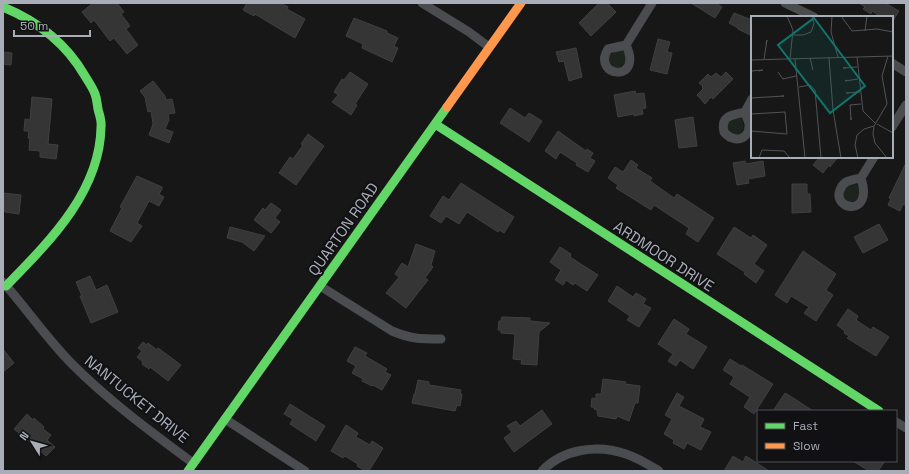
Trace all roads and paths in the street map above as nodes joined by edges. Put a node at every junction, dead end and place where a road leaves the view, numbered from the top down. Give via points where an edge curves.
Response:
1 (422, 3) edge
2 (521, 3) edge
3 (652, 3) edge
4 (784, 3) edge
5 (3, 7) edge
6 (804, 15) edge
7 (626, 45) dead end
8 (489, 47) junction
9 (893, 64) edge
10 (906, 72) edge
11 (751, 101) edge
12 (906, 105) edge
13 (745, 112) dead end
14 (435, 124) junction
15 (893, 126) edge
16 (873, 158) edge
17 (861, 178) dead end
18 (5, 284) edge
19 (320, 286) junction
20 (440, 339) dead end
21 (877, 410) edge
22 (225, 419) junction
23 (897, 423) edge
24 (906, 428) edge
25 (193, 463) junction
26 (188, 471) edge
27 (305, 471) edge
28 (542, 471) edge
29 (659, 471) edge

1 - 8 street
2 - 8 street, QUARTON ROAD
3 - 7 street
4 - 6 street
5 - 18 street via 36,22 53,36 83,69 99,105 102,129 98,160 80,199 60,228
8 - 14 street, QUARTON ROAD
9 - 10 street
11 - 13 street
12 - 15 street
14 - 19 street, QUARTON ROAD
14 - 21 street, ARDMOOR DRIVE
16 - 17 street
18 - 25 street, NANTUCKET DRIVE via 84,376 140,424
19 - 20 street via 392,331 416,339
19 - 22 street, QUARTON ROAD
22 - 25 street, QUARTON ROAD
22 - 27 street
23 - 24 street
25 - 26 street, QUARTON ROAD
28 - 29 street via 564,455 587,450 603,450 624,453

